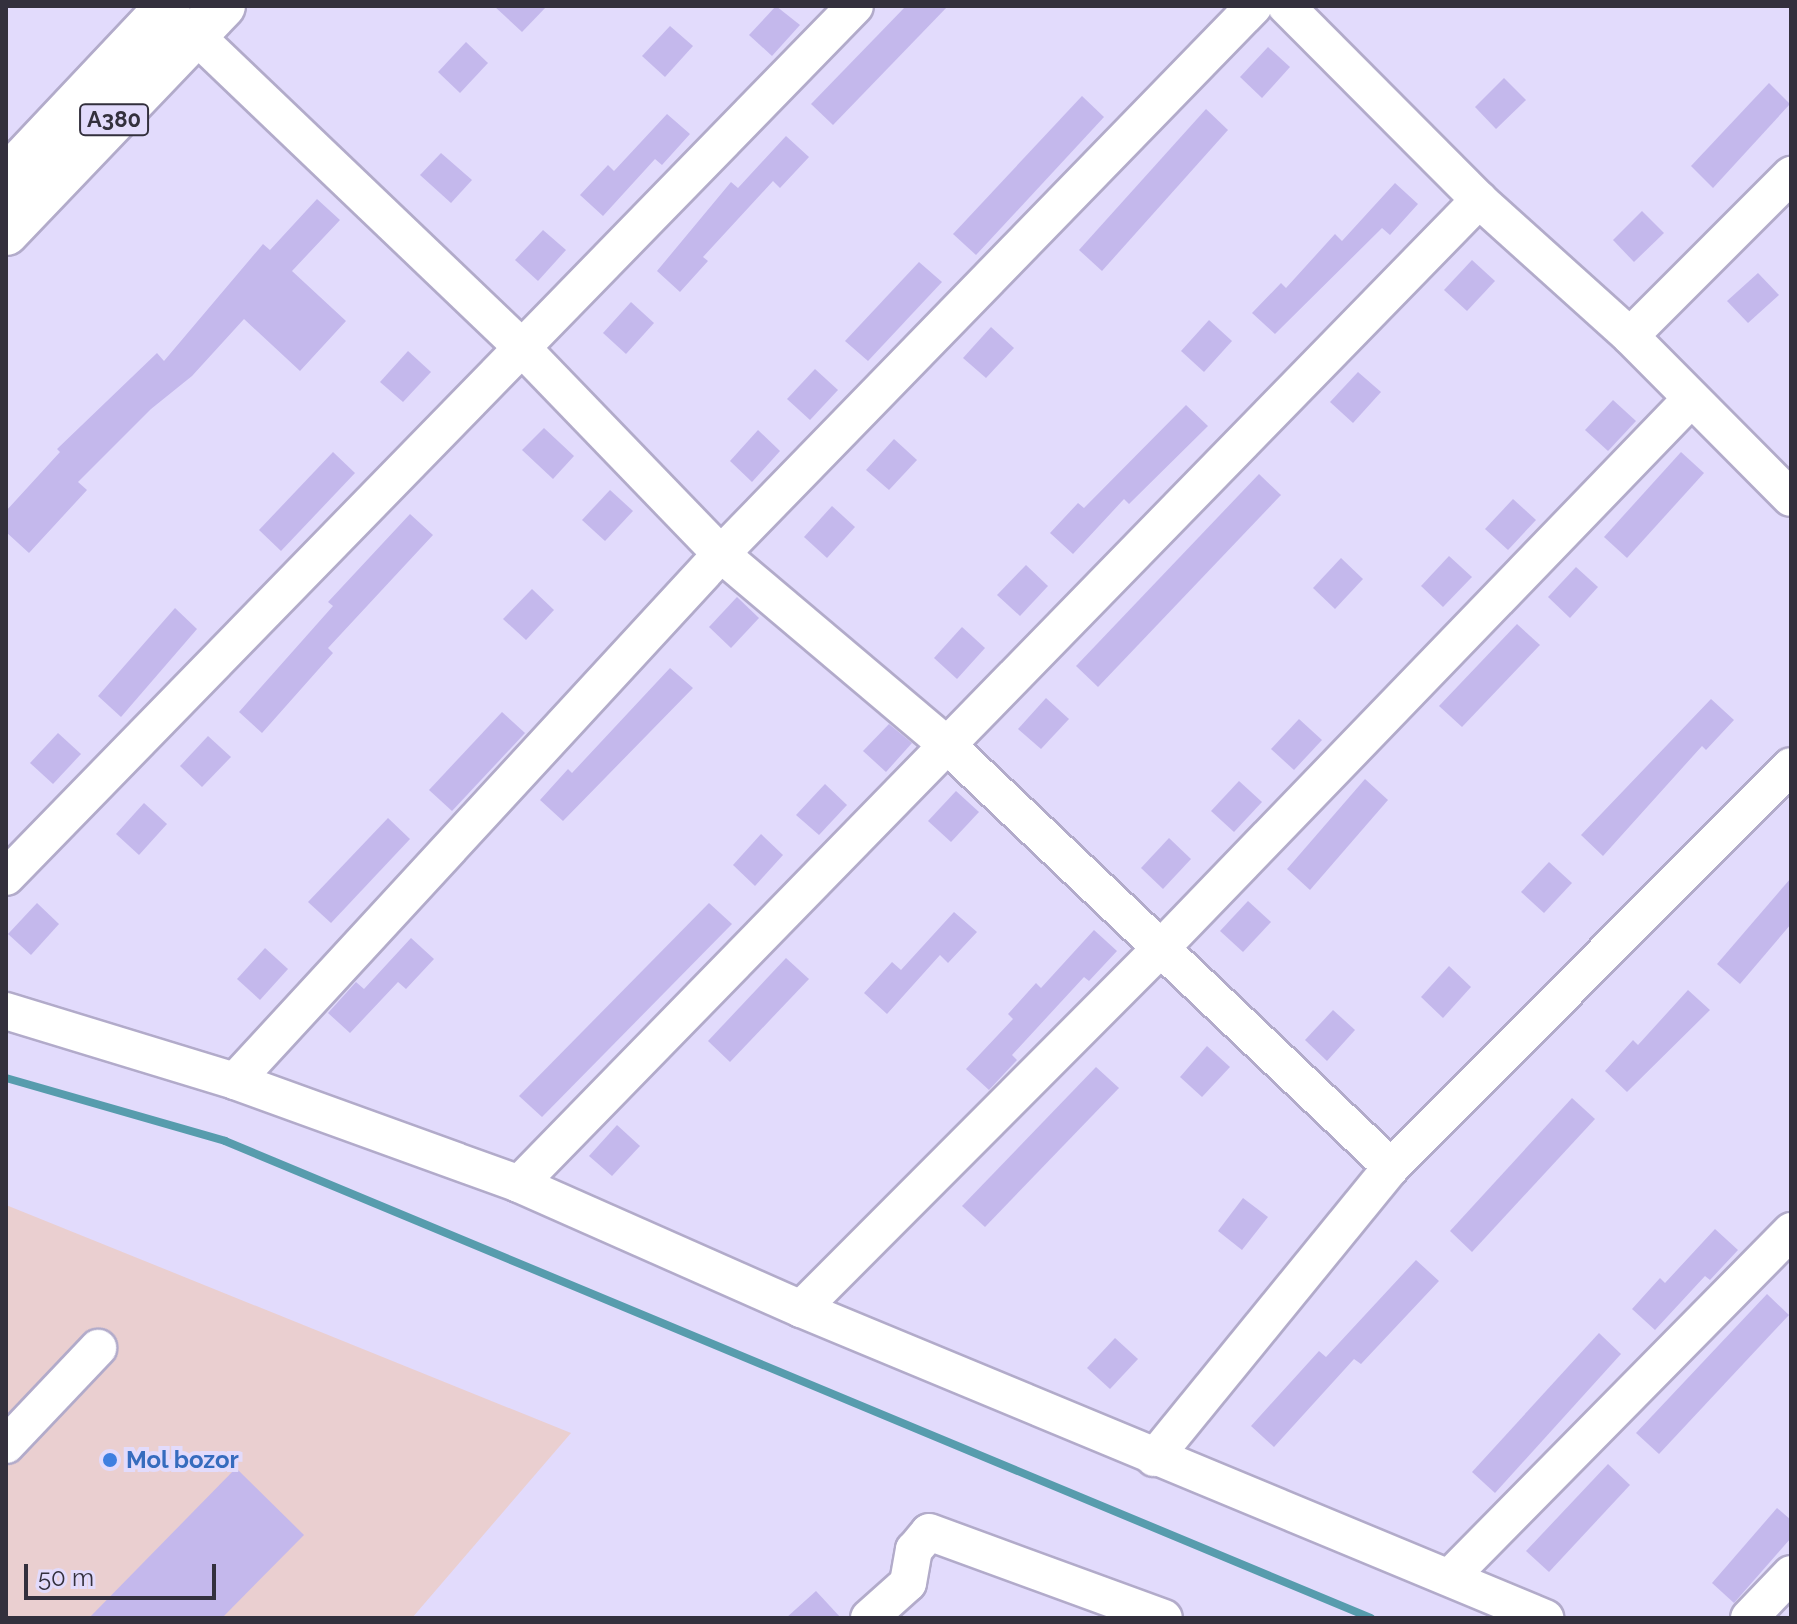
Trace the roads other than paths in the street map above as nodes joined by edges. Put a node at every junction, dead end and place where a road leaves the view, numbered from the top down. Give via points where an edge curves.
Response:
1 (855, 6) edge
2 (1254, 6) edge
3 (1286, 6) edge
4 (195, 16) edge
5 (1791, 175) edge
6 (6, 178) edge
7 (1479, 200) junction
8 (6, 233) edge
9 (1630, 336) junction
10 (522, 348) junction
11 (1689, 401) junction
12 (1791, 498) edge
13 (721, 554) junction
14 (947, 745) junction
15 (1791, 766) edge
16 (6, 877) edge
17 (1160, 949) junction
18 (6, 1011) edge
19 (235, 1081) junction
20 (1391, 1167) junction
21 (519, 1184) junction
22 (1791, 1231) edge
23 (801, 1309) junction
24 (98, 1348) dead end
25 (6, 1445) edge
26 (1154, 1458) junction
27 (1791, 1574) edge
28 (1452, 1575) junction
29 (869, 1618) edge
30 (1164, 1618) edge
31 (1545, 1618) edge
32 (1749, 1618) edge

1 - 10 street
2 - 13 street
3 - 7 street
4 - 6 highway, A380
4 - 8 highway, A380
4 - 10 street
5 - 9 street
7 - 9 street
7 - 14 street
9 - 11 street
10 - 13 street
10 - 16 street
11 - 12 street
11 - 17 street
13 - 14 street
13 - 19 street
14 - 17 street
14 - 21 street
15 - 20 street
17 - 20 street
17 - 23 street
18 - 19 street
19 - 21 street
20 - 26 street
21 - 23 street
22 - 28 street
23 - 26 street
24 - 25 street
26 - 28 street
27 - 32 street
28 - 31 street
29 - 30 street via 908,1583 914,1550 929,1532

